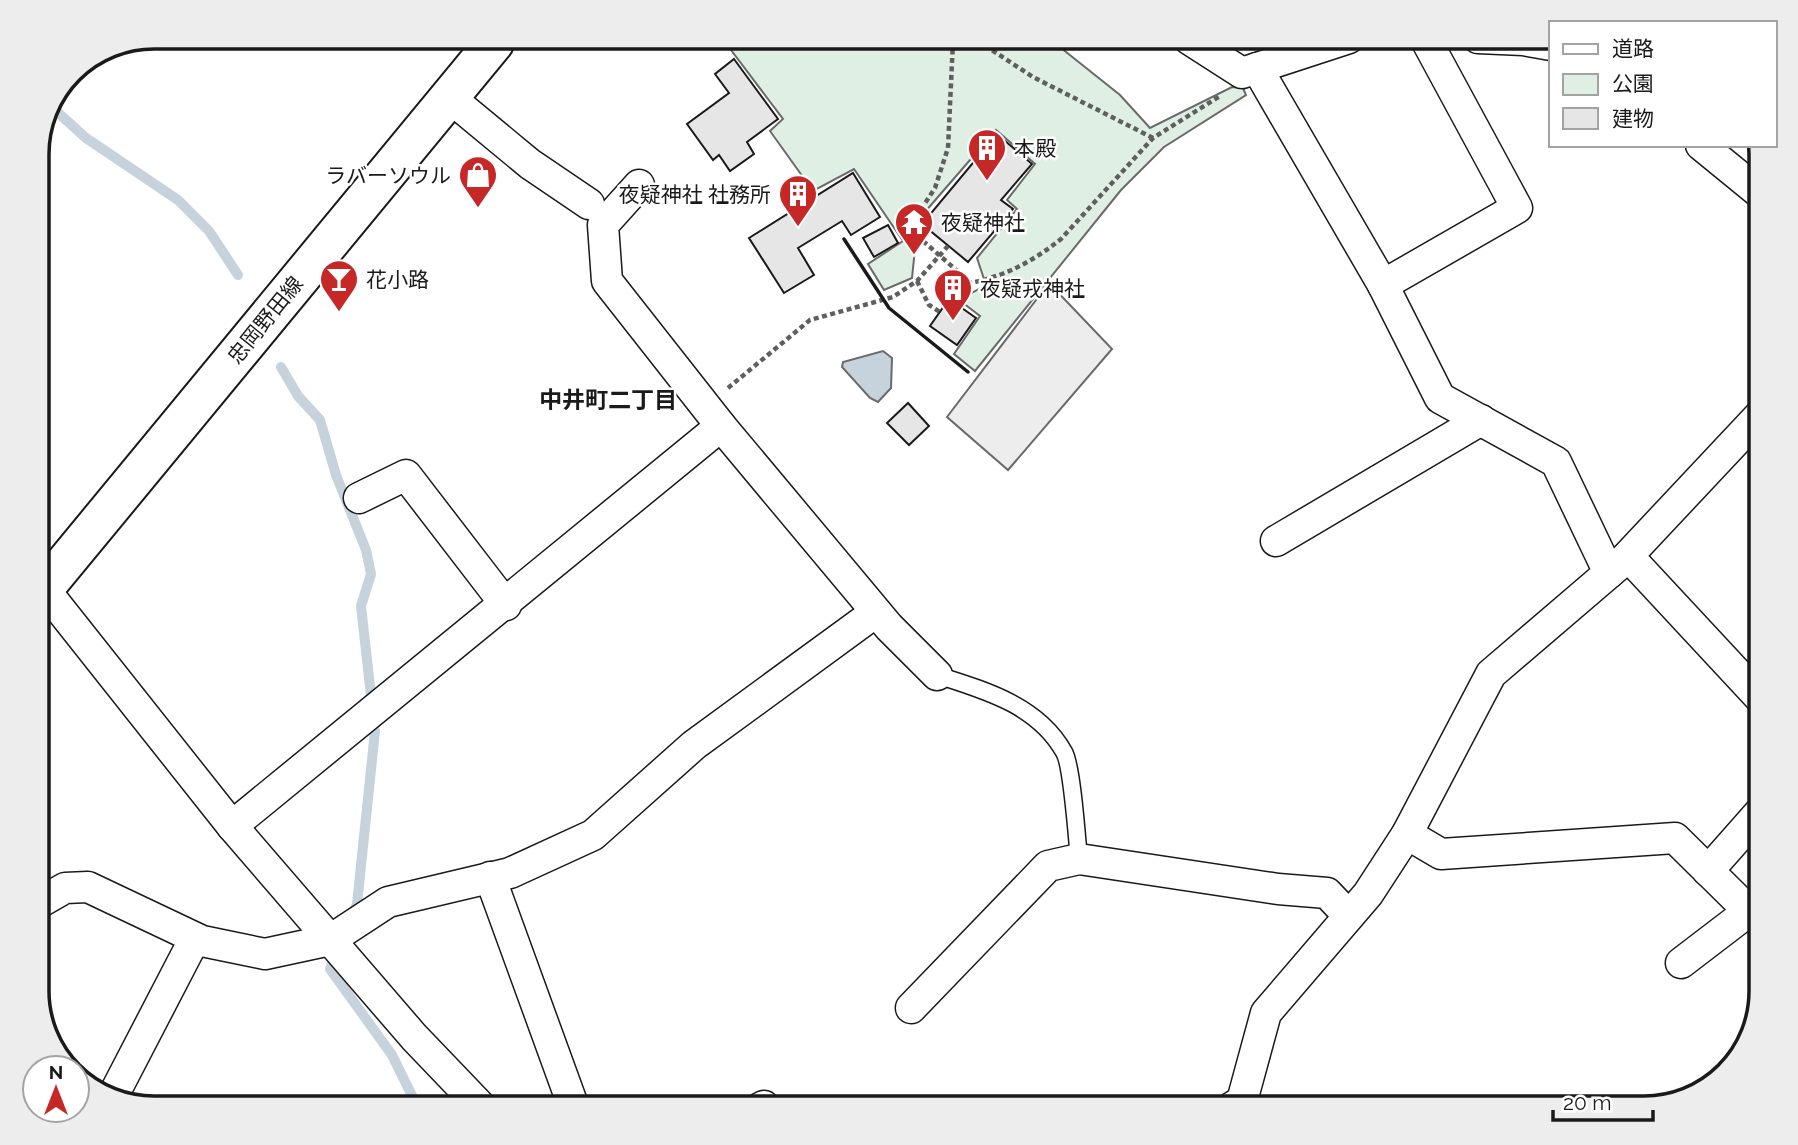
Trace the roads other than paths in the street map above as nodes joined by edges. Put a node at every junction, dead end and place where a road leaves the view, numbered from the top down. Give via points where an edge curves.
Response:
1 (489, 49) edge
2 (1204, 49) edge
3 (1315, 49) edge
4 (1431, 49) edge
5 (1257, 68) junction
6 (449, 97) junction
7 (1703, 147) edge
8 (1749, 184) edge
9 (639, 185) dead end
10 (589, 204) dead end
11 (1383, 285) junction
12 (1481, 420) junction
13 (721, 426) junction
14 (1749, 427) edge
15 (359, 498) dead end
16 (1276, 541) dead end
17 (1618, 564) junction
18 (49, 578) edge
19 (49, 600) edge
20 (506, 605) junction
21 (876, 612) junction
22 (937, 675) joint
23 (1749, 688) edge
24 (1749, 824) edge
25 (232, 826) junction
26 (1407, 834) junction
27 (1079, 859) junction
28 (1708, 870) junction
29 (490, 877) junction
30 (49, 897) edge
31 (1749, 911) edge
32 (1348, 915) junction
33 (1749, 921) edge
34 (195, 938) junction
35 (330, 940) junction
36 (1681, 962) dead end
37 (911, 1008) dead end
38 (117, 1088) edge
39 (471, 1096) edge
40 (570, 1096) edge
41 (1243, 1096) edge

1 - 6 street, 忠岡野田線
2 - 5 street via 1241,73
3 - 5 street
4 - 11 street via 1517,208
5 - 11 street
6 - 10 street via 530,164
6 - 18 street, 忠岡野田線
7 - 8 street
9 - 13 street via 603,225 607,281
11 - 12 street via 1440,398
12 - 16 street
12 - 17 street via 1556,462
13 - 20 street
13 - 21 street
14 - 17 street
15 - 20 street via 406,475
17 - 23 street
17 - 26 street via 1491,674
19 - 25 street
20 - 25 street
21 - 22 street
21 - 29 street via 694,744 593,835 510,873
22 - 27 lane via 1002,696 1046,728 1066,753
24 - 28 street
25 - 35 street
26 - 28 street via 1441,854 1675,838
26 - 32 street via 1368,894
27 - 32 street via 1278,890 1327,893
27 - 37 street via 1048,866
28 - 31 street
29 - 35 street via 388,902
29 - 40 street
30 - 34 street via 65,888 88,887
32 - 41 street via 1266,1013
33 - 36 street
34 - 35 street via 265,954
34 - 38 street
35 - 39 street

